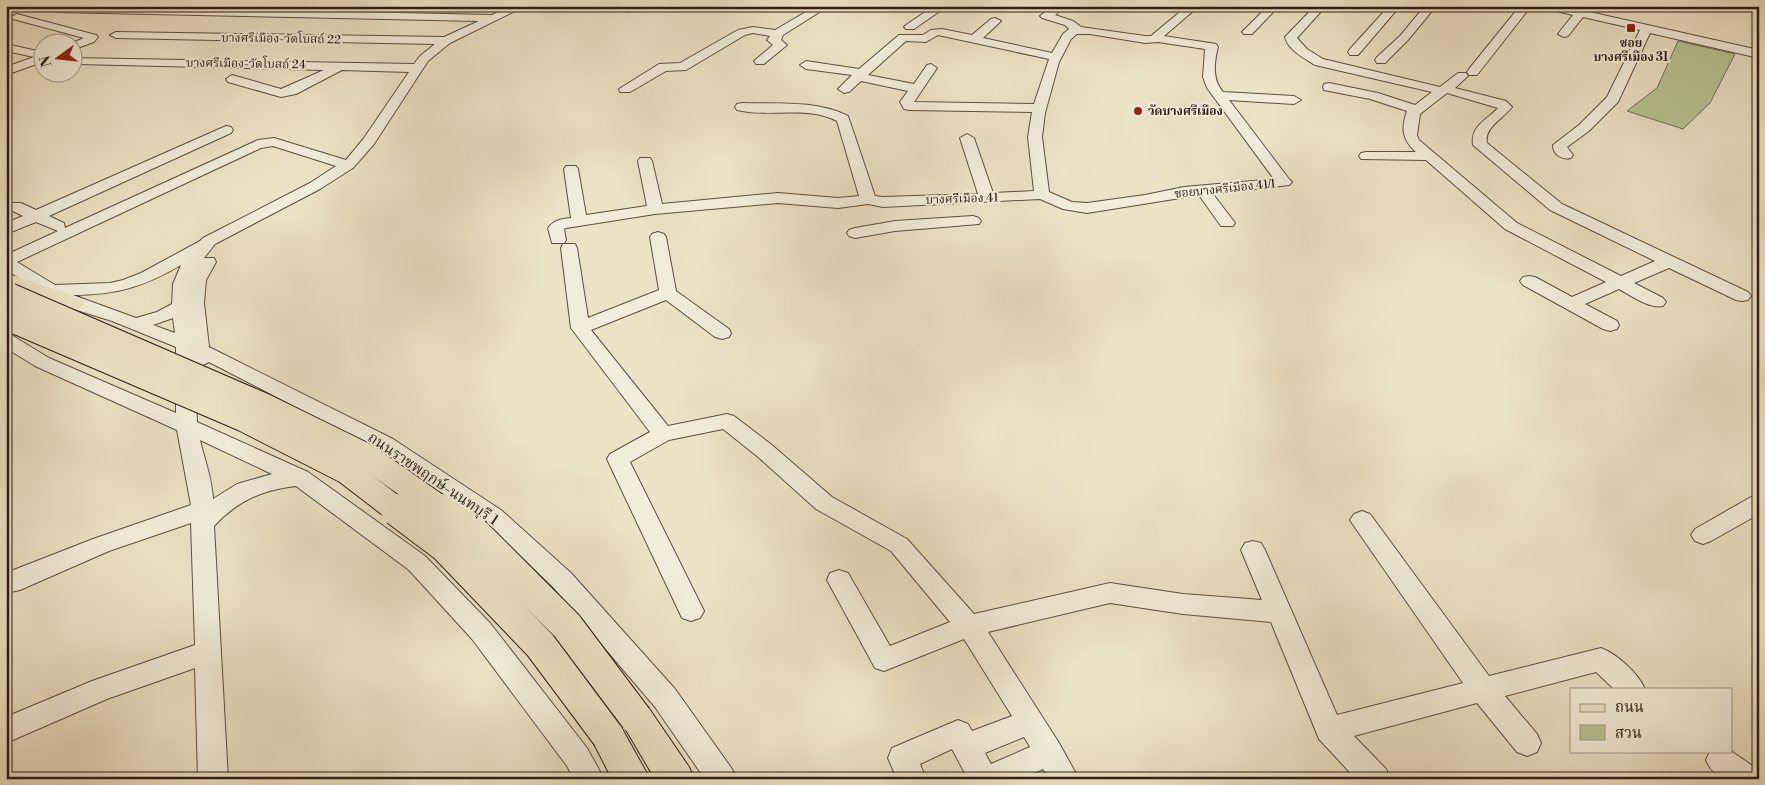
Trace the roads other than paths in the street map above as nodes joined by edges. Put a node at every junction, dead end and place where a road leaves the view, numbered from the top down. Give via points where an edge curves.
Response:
1 (520, 6) edge
2 (824, 6) edge
3 (926, 6) edge
4 (1061, 6) edge
5 (1194, 6) edge
6 (1274, 6) edge
7 (1321, 6) edge
8 (1395, 6) edge
9 (1431, 6) edge
10 (1526, 6) edge
11 (1548, 6) edge
12 (940, 8) edge
13 (56, 9) dead end
14 (192, 9) edge
15 (1580, 14) junction
16 (16, 17) dead end
17 (495, 18) junction
18 (995, 21) dead end
19 (793, 24) junction
20 (910, 27) dead end
21 (812, 29) dead end
22 (1646, 29) junction
23 (1078, 31) junction
24 (73, 32) edge
25 (1248, 32) dead end
26 (82, 34) edge
27 (777, 34) junction
28 (1564, 34) dead end
29 (116, 35) dead end
30 (150, 36) junction
31 (1157, 38) junction
32 (974, 40) junction
33 (446, 41) junction
34 (82, 43) edge
35 (6, 47) edge
36 (1354, 52) dead end
37 (32, 54) edge
38 (1759, 54) edge
39 (1054, 57) junction
40 (82, 60) edge
41 (1381, 60) dead end
42 (32, 61) edge
43 (110, 61) junction
44 (760, 61) dead end
45 (806, 65) dead end
46 (339, 66) junction
47 (416, 68) junction
48 (931, 68) dead end
49 (6, 71) edge
50 (860, 74) junction
51 (232, 79) dead end
52 (1329, 87) dead end
53 (917, 88) junction
54 (625, 89) dead end
55 (844, 89) dead end
56 (1443, 90) junction
57 (1218, 96) junction
58 (1294, 100) dead end
59 (742, 107) dead end
60 (1041, 108) junction
61 (1417, 110) junction
62 (205, 123) dead end
63 (226, 130) junction
64 (252, 138) dead end
65 (967, 138) dead end
66 (153, 148) dead end
67 (171, 155) junction
68 (1566, 155) dead end
69 (1366, 156) dead end
70 (1427, 156) junction
71 (645, 161) dead end
72 (194, 164) dead end
73 (348, 166) junction
74 (571, 169) dead end
75 (92, 174) dead end
76 (113, 181) junction
77 (138, 190) dead end
78 (1203, 190) junction
79 (1042, 194) junction
80 (987, 198) junction
81 (868, 199) junction
82 (288, 200) junction
83 (15, 206) dead end
84 (648, 210) junction
85 (36, 215) junction
86 (579, 221) junction
87 (973, 221) dead end
88 (1227, 223) dead end
89 (58, 226) dead end
90 (6, 229) edge
91 (855, 233) dead end
92 (209, 241) junction
93 (6, 262) edge
94 (1668, 262) junction
95 (6, 279) edge
96 (1529, 281) dead end
97 (1620, 283) junction
98 (51, 290) junction
99 (668, 293) junction
100 (6, 294) edge
101 (1742, 296) dead end
102 (1657, 302) dead end
103 (73, 303) junction
104 (1571, 304) junction
105 (181, 307) junction
106 (6, 317) edge
107 (130, 322) junction
108 (1610, 325) dead end
109 (580, 328) junction
110 (722, 333) dead end
111 (6, 340) edge
112 (190, 352) junction
113 (47, 364) junction
114 (79, 368) junction
115 (299, 400) junction
116 (196, 429) junction
117 (663, 434) junction
118 (230, 444) junction
119 (300, 478) junction
120 (1759, 503) edge
121 (200, 509) junction
122 (1362, 520) dead end
123 (1702, 535) dead end
124 (1253, 550) dead end
125 (839, 580) dead end
126 (6, 583) edge
127 (691, 611) dead end
128 (1279, 612) junction
129 (969, 626) junction
130 (207, 652) junction
131 (1631, 688) edge
132 (1483, 690) junction
133 (1030, 721) junction
134 (622, 727) junction
135 (6, 730) edge
136 (1329, 730) junction
137 (1527, 743) dead end
138 (966, 747) junction
139 (1049, 752) junction
140 (1720, 760) dead end
141 (213, 779) edge
142 (590, 779) edge
143 (632, 779) edge
144 (676, 779) edge
145 (722, 779) edge
146 (912, 779) edge
147 (984, 779) edge
148 (990, 779) edge
149 (1065, 779) edge
150 (1376, 779) edge
151 (1747, 779) edge

1 - 17 street
2 - 19 street
3 - 12 street
4 - 23 street via 1046,16 1069,22
5 - 31 street
6 - 25 street
7 - 56 street via 1291,37 1308,56 1329,64
8 - 36 street
9 - 41 street
10 - 56 street via 1467,74
11 - 15 street
12 - 20 street
13 - 14 street
14 - 17 street
14 - 30 street
15 - 22 street via 1620,18
15 - 28 street
16 - 24 street
17 - 33 street
18 - 32 street
19 - 21 street
19 - 27 street
22 - 38 street
22 - 68 street via 1613,99 1584,128 1560,145 1560,150
23 - 31 street via 1150,40
23 - 39 street via 1065,38
26 - 34 street via 92,37
27 - 44 street via 773,40 781,45
27 - 54 street via 753,30 742,32 682,67 663,67
29 - 30 street, บางศรีเมือง-วัดโบสถ์ 22
30 - 33 street, บางศรีเมือง-วัดโบสถ์ 22
30 - 43 street
31 - 57 street, ซอยบางศรีเมือง 41/1 via 1212,47 1209,77
32 - 39 street
32 - 50 street via 939,32 926,39 902,37
33 - 47 street
35 - 37 street
39 - 60 street
40 - 43 street, บางศรีเมือง-วัดโบสถ์ 24
42 - 49 street
43 - 46 street, บางศรีเมือง-วัดโบสถ์ 24
45 - 50 street
46 - 47 street, บางศรีเมือง-วัดโบสถ์ 24
46 - 51 street via 281,93
47 - 73 street via 369,141
48 - 53 street
50 - 53 street via 888,84
50 - 55 street
52 - 61 street
53 - 60 street via 907,102 910,106
56 - 61 street
56 - 94 street via 1505,107 1480,130 1480,144 1556,207
57 - 58 street
57 - 78 street, ซอยบางศรีเมือง 41/1 via 1284,182
59 - 81 street via 822,111 839,116
60 - 79 street via 1035,138
61 - 70 street via 1413,113 1410,135
62 - 63 street
63 - 64 street
63 - 67 street
65 - 80 street
66 - 67 street
67 - 72 street
67 - 76 street
69 - 70 street
70 - 97 street via 1511,226
71 - 84 street
73 - 82 street
73 - 93 street via 274,142 258,144
74 - 86 street
75 - 76 street
76 - 77 street
76 - 85 street
78 - 79 street, ซอยบางศรีเมือง 41/1 via 1086,208 1069,206
78 - 88 street
79 - 80 street, บางศรีเมือง 41
80 - 81 street, บางศรีเมือง 41 via 883,202
81 - 84 street, บางศรีเมือง 41 via 838,202 778,198
82 - 92 street
82 - 112 street via 209,260 197,280
83 - 85 street
84 - 86 street, บางศรีเมือง 41
84 - 99 street
85 - 89 street
85 - 90 street
86 - 109 street, บางศรีเมือง 41 via 557,226 564,244
87 - 91 street via 895,226
92 - 98 street via 144,278 127,284
92 - 105 street via 190,264 182,284
93 - 98 street, ถนนราชพฤกษ์-นนทบุรี 1
94 - 97 street
94 - 101 street
95 - 103 main road
96 - 104 street
97 - 102 street
97 - 104 street
98 - 103 street, ถนนราชพฤกษ์-นนทบุรี 1
99 - 109 street
99 - 110 street
100 - 134 main road, ถนนราชพฤกษ์-นนทบุรี 1, bridge via 264,406 366,456 471,530 567,626
103 - 107 street, ถนนราชพฤกษ์-นนทบุรี 1
104 - 108 street
105 - 107 street via 163,316
105 - 112 street
106 - 134 main road, ถนนราชพฤกษ์-นนทบุรี 1, bridge via 244,420 346,471 445,546
107 - 112 street, ถนนราชพฤกษ์-นนทบุรี 1
107 - 114 street via 129,333 120,346 104,358
109 - 117 street
111 - 113 street
112 - 114 street via 146,370
112 - 115 street, ถนนราชพฤกษ์-นนทบุรี 1
112 - 116 street
113 - 114 street
113 - 116 street
115 - 118 street via 273,405 255,413 238,428
115 - 145 street, ถนนราชพฤกษ์-นนทบุรี 1 via 385,444 494,516 562,580 665,698
116 - 118 street
116 - 121 street
117 - 127 street via 618,459
117 - 129 street via 727,421 824,503 899,545
118 - 119 street
119 - 121 street via 253,485 215,509
119 - 142 street via 417,563 481,631 577,757
120 - 123 street
121 - 126 street
121 - 130 street
122 - 132 street
124 - 128 street
125 - 129 street via 884,660
128 - 129 street via 1184,604 1110,593
128 - 136 street
129 - 133 street
130 - 135 street via 102,688
130 - 141 street
131 - 132 street via 1601,659
132 - 136 street
132 - 137 street
133 - 138 street
133 - 139 street
134 - 143 main road, ถนนราชพฤกษ์-นนทบุรี 1
134 - 144 main road, ถนนราชพฤกษ์-นนทบุรี 1
136 - 150 street
138 - 146 street via 958,733 902,758
138 - 147 street
139 - 148 street
139 - 149 street
140 - 151 street

